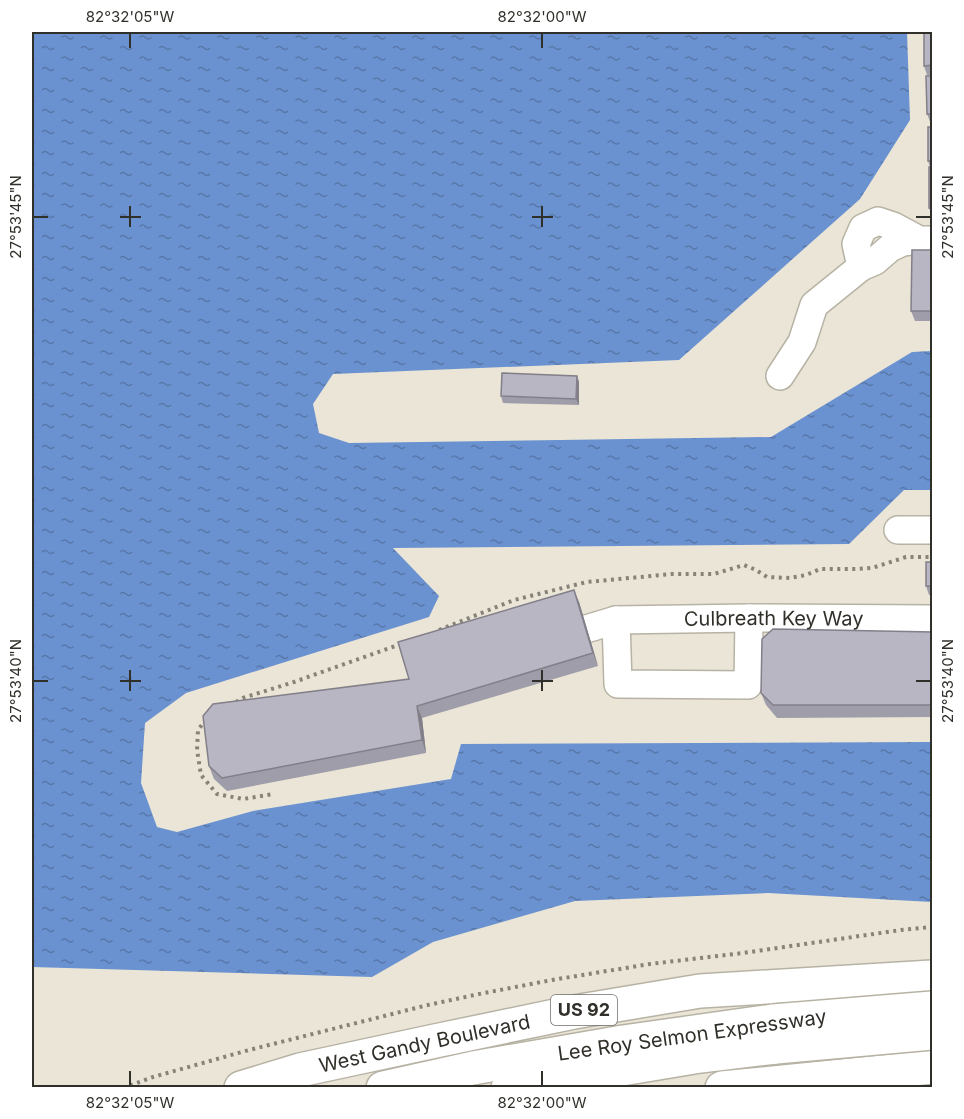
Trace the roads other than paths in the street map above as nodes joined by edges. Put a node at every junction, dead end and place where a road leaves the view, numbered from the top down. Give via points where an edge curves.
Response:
1 (926, 240) edge
2 (780, 376) dead end
3 (898, 530) dead end
4 (933, 530) edge
5 (749, 618) junction
6 (933, 619) edge
7 (616, 620) junction
8 (586, 628) edge
9 (933, 977) edge
10 (933, 983) edge
11 (933, 1008) edge
12 (774, 1034) junction
13 (933, 1034) edge
14 (933, 1060) edge
15 (933, 1067) edge
16 (242, 1088) edge
17 (383, 1088) edge
18 (508, 1088) edge
19 (722, 1088) edge

1 - 2 street via 903,242 890,248 814,304 802,342
3 - 4 street
5 - 6 street, Culbreath Key Way
5 - 7 street, Culbreath Key Way
5 - 7 street via 748,685 618,684
7 - 8 street, Culbreath Key Way
9 - 16 main road, West Gandy Boulevard / US 92 via 700,991 446,1039 300,1070
10 - 14 main road via 906,1004 899,1026 903,1041
11 - 12 main road, Lee Roy Selmon Expressway, bridge
12 - 13 main road, Lee Roy Selmon Expressway, bridge
12 - 17 main road, Lee Roy Selmon Expressway via 623,1042
12 - 18 main road, Lee Roy Selmon Expressway via 700,1056
15 - 19 main road

